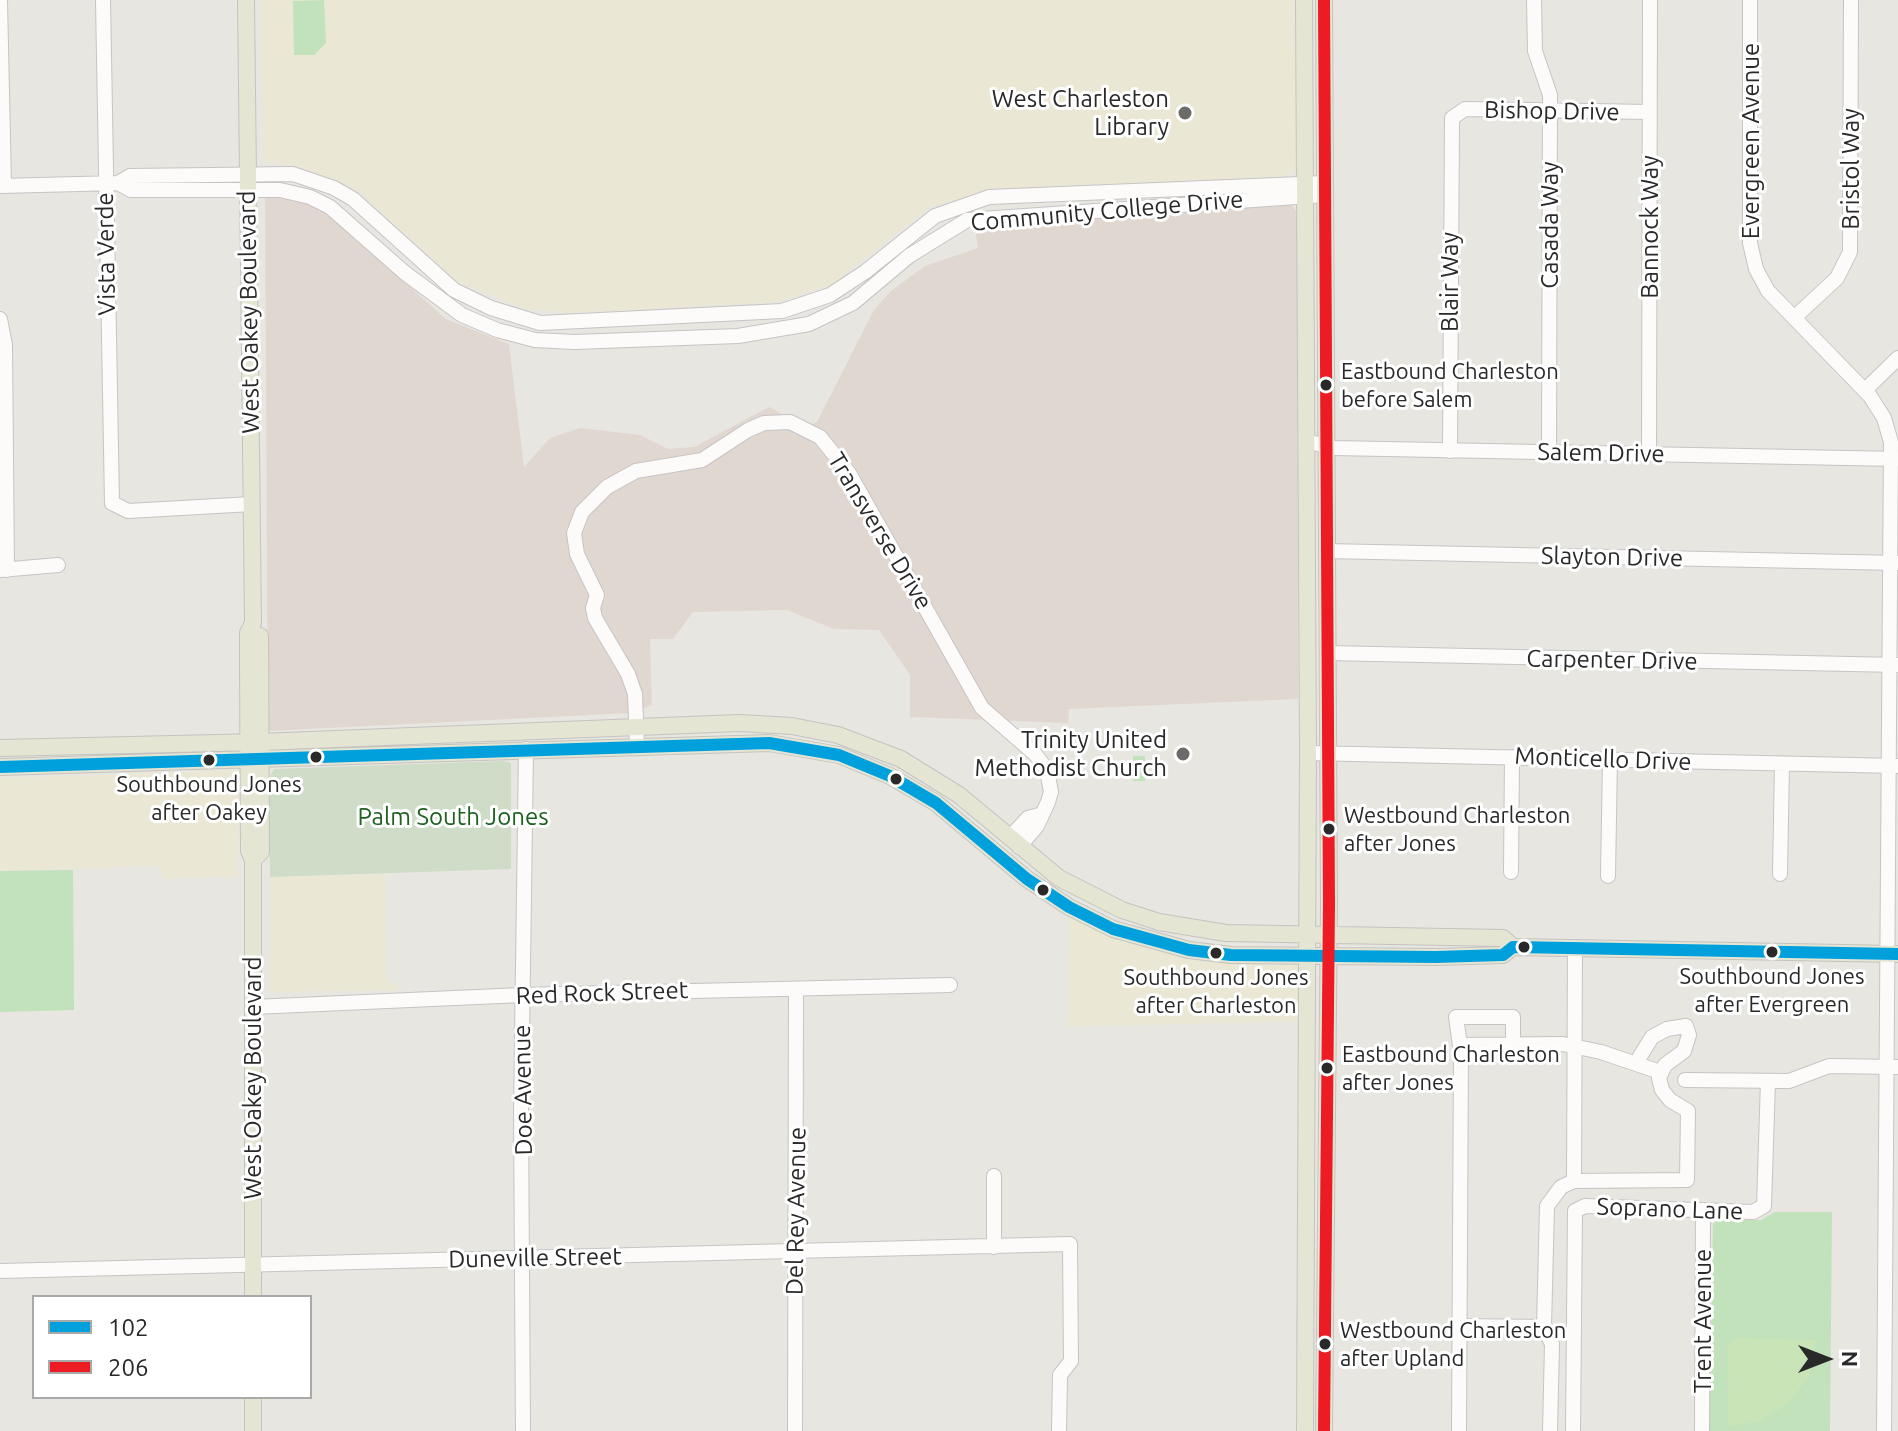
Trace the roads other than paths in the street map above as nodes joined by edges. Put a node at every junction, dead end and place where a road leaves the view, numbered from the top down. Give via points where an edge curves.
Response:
1 (0, 0) edge
2 (103, 0) edge
3 (246, 0) edge
4 (1304, 0) edge
5 (1324, 0) edge
6 (1534, 0) edge
7 (1650, 0) edge
8 (1750, 0) edge
9 (1851, 0) edge
10 (0, 64) edge
11 (1550, 110) junction
12 (1650, 112) junction
13 (1455, 114) joint
14 (247, 182) junction
15 (112, 184) junction
16 (2, 185) edge
17 (1305, 189) junction
18 (1325, 189) junction
19 (1044, 195) junction
20 (363, 209) junction
21 (1044, 214) junction
22 (350, 223) junction
23 (818, 300) junction
24 (491, 308) junction
25 (1795, 317) junction
26 (824, 318) junction
27 (0, 319) edge
28 (604, 322) junction
29 (482, 325) junction
30 (603, 341) junction
31 (1898, 358) edge
32 (1865, 390) junction
33 (1306, 441) junction
34 (1326, 447) junction
35 (1450, 451) junction
36 (1549, 452) junction
37 (1649, 454) junction
38 (1895, 459) edge
39 (252, 504) junction
40 (1326, 551) junction
41 (1894, 563) edge
42 (58, 565) dead end
43 (4, 570) edge
44 (1307, 635) junction
45 (1327, 653) junction
46 (1894, 665) edge
47 (1327, 683) junction
48 (637, 726) junction
49 (808, 728) junction
50 (637, 746) junction
51 (0, 748) edge
52 (804, 748) junction
53 (526, 749) junction
54 (254, 751) junction
55 (1308, 753) junction
56 (1327, 754) junction
57 (1512, 757) junction
58 (1610, 759) junction
59 (1782, 764) junction
60 (1893, 766) edge
61 (0, 767) edge
62 (987, 845) junction
63 (1020, 847) junction
64 (1002, 857) junction
65 (1511, 872) dead end
66 (1780, 874) dead end
67 (1608, 876) dead end
68 (1307, 933) junction
69 (1329, 933) junction
70 (1513, 947) junction
71 (1579, 947) junction
72 (1891, 954) edge
73 (1306, 955) junction
74 (1328, 956) junction
75 (950, 985) dead end
76 (796, 990) junction
77 (522, 995) junction
78 (253, 1007) junction
79 (1513, 1044) junction
80 (1460, 1045) junction
81 (1576, 1047) junction
82 (1636, 1063) junction
83 (1891, 1067) edge
84 (1660, 1072) junction
85 (1685, 1080) dead end
86 (1768, 1081) junction
87 (994, 1176) dead end
88 (1891, 1177) edge
89 (1574, 1181) junction
90 (1703, 1210) junction
91 (994, 1247) junction
92 (795, 1250) junction
93 (1307, 1256) junction
94 (1327, 1256) junction
95 (523, 1259) junction
96 (253, 1264) junction
97 (0, 1271) edge
98 (1891, 1276) edge
99 (253, 1295) edge
100 (1459, 1326) junction
101 (1544, 1327) junction
102 (1891, 1376) edge
103 (253, 1399) edge
104 (253, 1431) edge
105 (523, 1431) edge
106 (795, 1431) edge
107 (1059, 1431) edge
108 (1305, 1431) edge
109 (1324, 1431) edge
110 (1459, 1431) edge
111 (1550, 1431) edge
112 (1573, 1431) edge
113 (1702, 1431) edge
114 (1884, 1431) edge

1 - 10 street
2 - 15 street, Vista Verde
3 - 14 main road, West Oakey Boulevard
4 - 17 main road
5 - 18 main road
6 - 11 street, Casada Way via 1535,51
7 - 12 street, Bannock Way
8 - 25 street, Evergreen Avenue via 1750,243 1768,291
9 - 25 street, Bristol Way via 1850,252 1837,278
10 - 16 street
11 - 12 street, Bishop Drive
11 - 13 street, Bishop Drive via 1465,109
11 - 36 street, Casada Way
12 - 37 street, Bannock Way
13 - 35 street, Blair Way via 1450,124
14 - 15 street via 131,190
14 - 20 street, Community College Drive via 281,172 334,188
14 - 22 street, Community College Drive via 297,193 330,207
14 - 39 main road, West Oakey Boulevard
15 - 16 street
15 - 39 street, Vista Verde via 110,494 115,507 128,511
17 - 18 street, Community College Drive
17 - 19 street, Community College Drive
17 - 21 street, Community College Drive
17 - 33 main road
18 - 34 main road
19 - 21 street
19 - 23 street, Community College Drive via 989,197 935,216 865,272
20 - 22 street
20 - 24 street, Community College Drive via 435,276
21 - 26 street, Community College Drive via 967,220 909,256 853,303
22 - 29 street, Community College Drive via 432,295
23 - 26 street
23 - 28 street, Community College Drive via 782,311
24 - 28 street, Community College Drive via 540,323
24 - 29 street
25 - 32 street, Evergreen Avenue
26 - 30 street, Community College Drive via 738,336
27 - 43 street via 5,345
28 - 30 street
29 - 30 street, Community College Drive via 535,340
31 - 32 street
32 - 38 street, Evergreen Avenue via 1884,418
33 - 34 street, Salem Drive
33 - 44 main road
34 - 35 street, Salem Drive
34 - 40 main road
35 - 36 street, Salem Drive
36 - 37 street, Salem Drive
37 - 38 street, Salem Drive
38 - 41 street, Evergreen Avenue
39 - 54 main road, West Oakey Boulevard via 253,623 248,633
40 - 41 street, Slayton Drive
40 - 45 main road
41 - 46 street, Evergreen Avenue
42 - 43 street
44 - 47 main road via 1317,645
44 - 55 main road
45 - 46 street, Carpenter Drive
45 - 47 main road
46 - 60 street, Evergreen Avenue
47 - 56 main road
48 - 49 main road via 757,723
48 - 50 street, Transverse Drive
48 - 54 main road
48 - 63 street, Transverse Drive via 635,694 595,618 597,595 577,554 574,533 582,512 607,487 636,471 702,460 764,423 790,422 820,437 849,473 982,708 1042,762 1051,792 1037,826
49 - 52 main road
49 - 63 main road via 901,759 951,790
50 - 52 main road via 758,742
50 - 53 main road
51 - 54 main road
52 - 62 main road via 855,761 907,784
53 - 54 main road
53 - 77 street, Doe Avenue
54 - 61 main road
54 - 78 main road, West Oakey Boulevard via 249,851
55 - 56 street, Monticello Drive
55 - 68 main road
56 - 57 street, Monticello Drive
56 - 69 main road
57 - 58 street, Monticello Drive
57 - 65 street
58 - 59 street, Monticello Drive
58 - 67 street
59 - 60 street, Monticello Drive
59 - 66 street
60 - 72 street, Evergreen Avenue
62 - 63 main road
62 - 64 main road
63 - 64 main road
63 - 68 main road via 1099,900 1159,922 1226,933
64 - 73 main road via 1069,907 1138,937 1205,953
68 - 69 main road
68 - 73 main road
69 - 70 main road via 1503,938
69 - 74 main road
70 - 71 main road
70 - 74 main road via 1503,955
71 - 72 main road
71 - 81 street
72 - 83 street, Evergreen Avenue
73 - 74 main road
73 - 93 main road
74 - 94 main road
75 - 76 street, Red Rock Street
76 - 77 street, Red Rock Street
76 - 92 street, Del Rey Avenue
77 - 78 street, Red Rock Street
77 - 95 street, Doe Avenue
78 - 96 main road, West Oakey Boulevard
79 - 80 street
79 - 80 street via 1513,1017 1456,1017
79 - 81 street
80 - 100 street
81 - 82 street
81 - 89 street
82 - 84 street
82 - 84 street via 1652,1037 1686,1026 1684,1051
83 - 86 street via 1829,1066 1789,1081
83 - 88 street, Evergreen Avenue
84 - 89 street via 1662,1090 1688,1111 1687,1180
85 - 86 street
86 - 90 street, Soprano Lane via 1764,1206 1753,1212
87 - 91 street
88 - 98 street, Evergreen Avenue
89 - 101 street via 1552,1196 1545,1217
90 - 112 street, Soprano Lane via 1585,1206 1575,1211
90 - 113 street, Trent Avenue
91 - 92 street, Duneville Street
91 - 107 street, Duneville Street via 1070,1244 1071,1361 1060,1375
92 - 95 street, Duneville Street
92 - 106 street, Del Rey Avenue
93 - 94 main road
93 - 108 main road
94 - 109 main road
95 - 96 street, Duneville Street
95 - 105 street, Doe Avenue
96 - 97 street, Duneville Street
96 - 99 main road, West Oakey Boulevard
98 - 102 street, Evergreen Avenue
100 - 101 street
100 - 110 street
101 - 111 street via 1552,1344
102 - 114 street, Evergreen Avenue
103 - 104 main road

